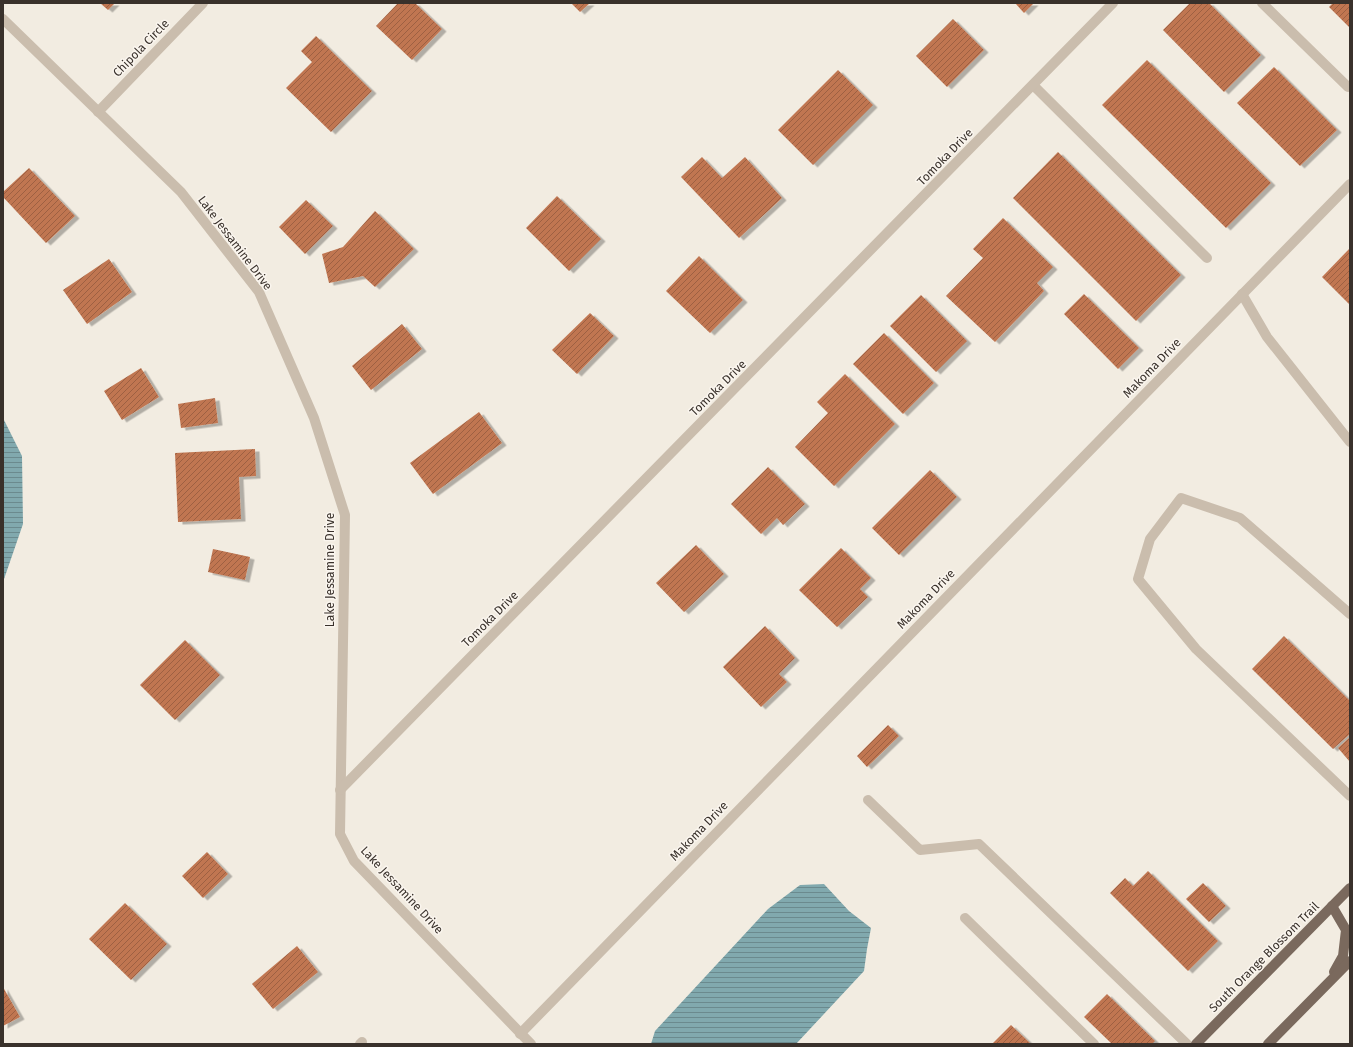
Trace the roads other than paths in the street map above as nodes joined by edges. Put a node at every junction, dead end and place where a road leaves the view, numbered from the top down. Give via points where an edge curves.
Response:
1 (203, 3) edge
2 (1113, 3) edge
3 (1262, 3) edge
4 (3, 19) edge
5 (1033, 85) junction
6 (1348, 88) dead end
7 (98, 112) junction
8 (1350, 184) edge
9 (1207, 258) dead end
10 (1242, 294) junction
11 (1350, 442) edge
12 (1350, 614) edge
13 (340, 790) junction
14 (1350, 796) edge
15 (868, 800) dead end
16 (1350, 888) edge
17 (1332, 906) junction
18 (965, 918) dead end
19 (1350, 961) edge
20 (1329, 982) junction
21 (520, 1034) junction
22 (531, 1044) edge
23 (1094, 1044) edge
24 (1187, 1044) edge
25 (1196, 1044) edge
26 (1268, 1044) edge

1 - 7 street, Chipola Circle
2 - 5 street, Tomoka Drive
3 - 6 street
4 - 7 street, Lake Jessamine Drive
5 - 9 street
5 - 13 street, Tomoka Drive
7 - 13 street, Lake Jessamine Drive via 181,192 259,292 314,418 346,515
8 - 10 street, Makoma Drive
10 - 11 street via 1267,337
10 - 21 street, Makoma Drive
12 - 14 street via 1240,518 1182,498 1150,539 1138,579 1196,649
13 - 21 street, Lake Jessamine Drive via 340,834 354,861
15 - 24 street via 920,850 979,844
16 - 17 main road, South Orange Blossom Trail
17 - 20 main road via 1346,930 1343,956
17 - 25 main road, South Orange Blossom Trail
18 - 23 street
19 - 20 main road
20 - 26 main road
21 - 22 street, Lake Jessamine Drive

